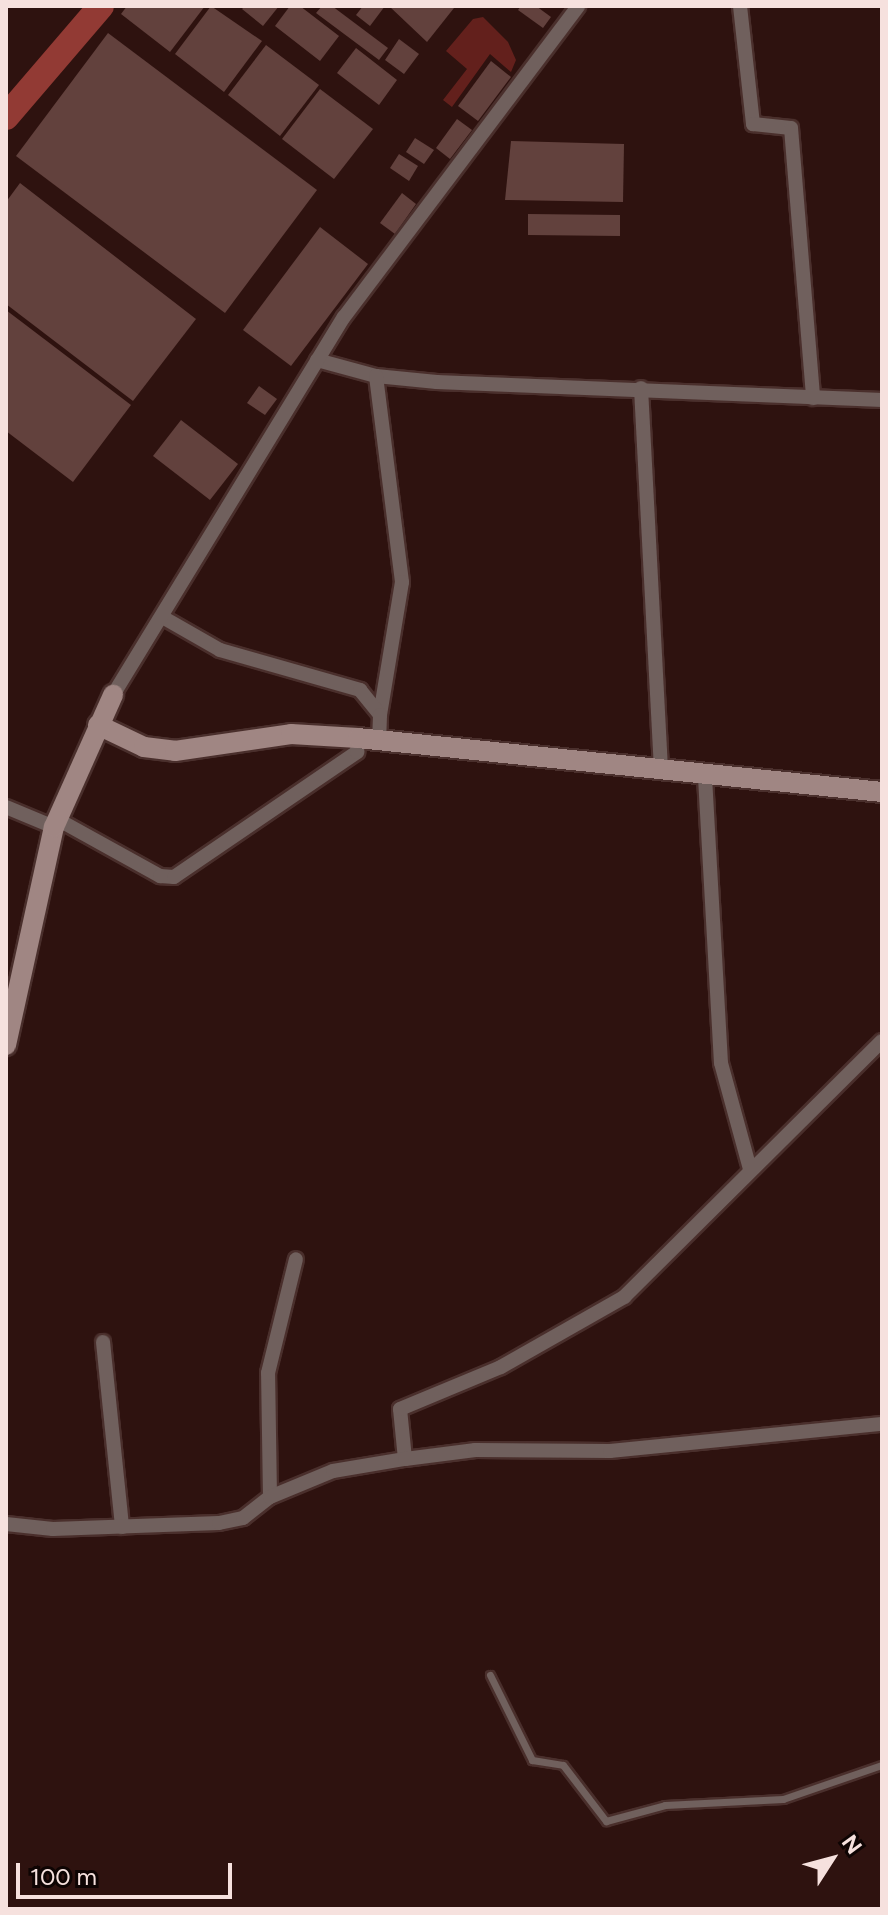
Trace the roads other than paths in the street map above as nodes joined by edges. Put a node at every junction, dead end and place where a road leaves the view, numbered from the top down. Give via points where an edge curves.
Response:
1 (578, 6) edge
2 (740, 6) edge
3 (317, 360) junction
4 (376, 376) junction
5 (641, 388) junction
6 (813, 398) junction
7 (882, 400) edge
8 (164, 618) junction
9 (113, 695) joint
10 (380, 715) junction
11 (98, 725) junction
12 (358, 738) junction
13 (379, 740) junction
14 (661, 771) junction
15 (705, 777) junction
16 (882, 792) edge
17 (6, 807) edge
18 (56, 823) junction
19 (882, 1041) edge
20 (6, 1045) edge
21 (750, 1169) junction
22 (296, 1259) dead end
23 (103, 1342) dead end
24 (882, 1424) edge
25 (405, 1459) junction
26 (270, 1497) junction
27 (6, 1524) edge
28 (122, 1527) junction
29 (490, 1675) dead end
30 (882, 1765) edge

1 - 3 street
2 - 6 street via 753,124 791,128
3 - 4 street
3 - 8 street
4 - 5 street
4 - 10 street via 402,582
5 - 6 street via 710,397
5 - 14 street
6 - 7 street
8 - 9 street
8 - 10 street via 220,650 360,690
9 - 11 street
10 - 13 street
11 - 12 street via 144,747 175,751 291,734
11 - 18 street
12 - 13 street
12 - 18 street via 357,752 174,877 160,876
13 - 14 street
14 - 15 street
15 - 16 street
15 - 21 street via 721,1063
17 - 18 street
18 - 20 street
19 - 21 street
21 - 25 street via 624,1297 501,1367 400,1409
22 - 26 street via 268,1373
23 - 28 street
24 - 25 street via 610,1451 475,1450
25 - 26 street via 333,1471
26 - 28 street via 243,1518 219,1523
27 - 28 street
29 - 30 lane via 532,1760 563,1765 606,1821 665,1805 783,1799

